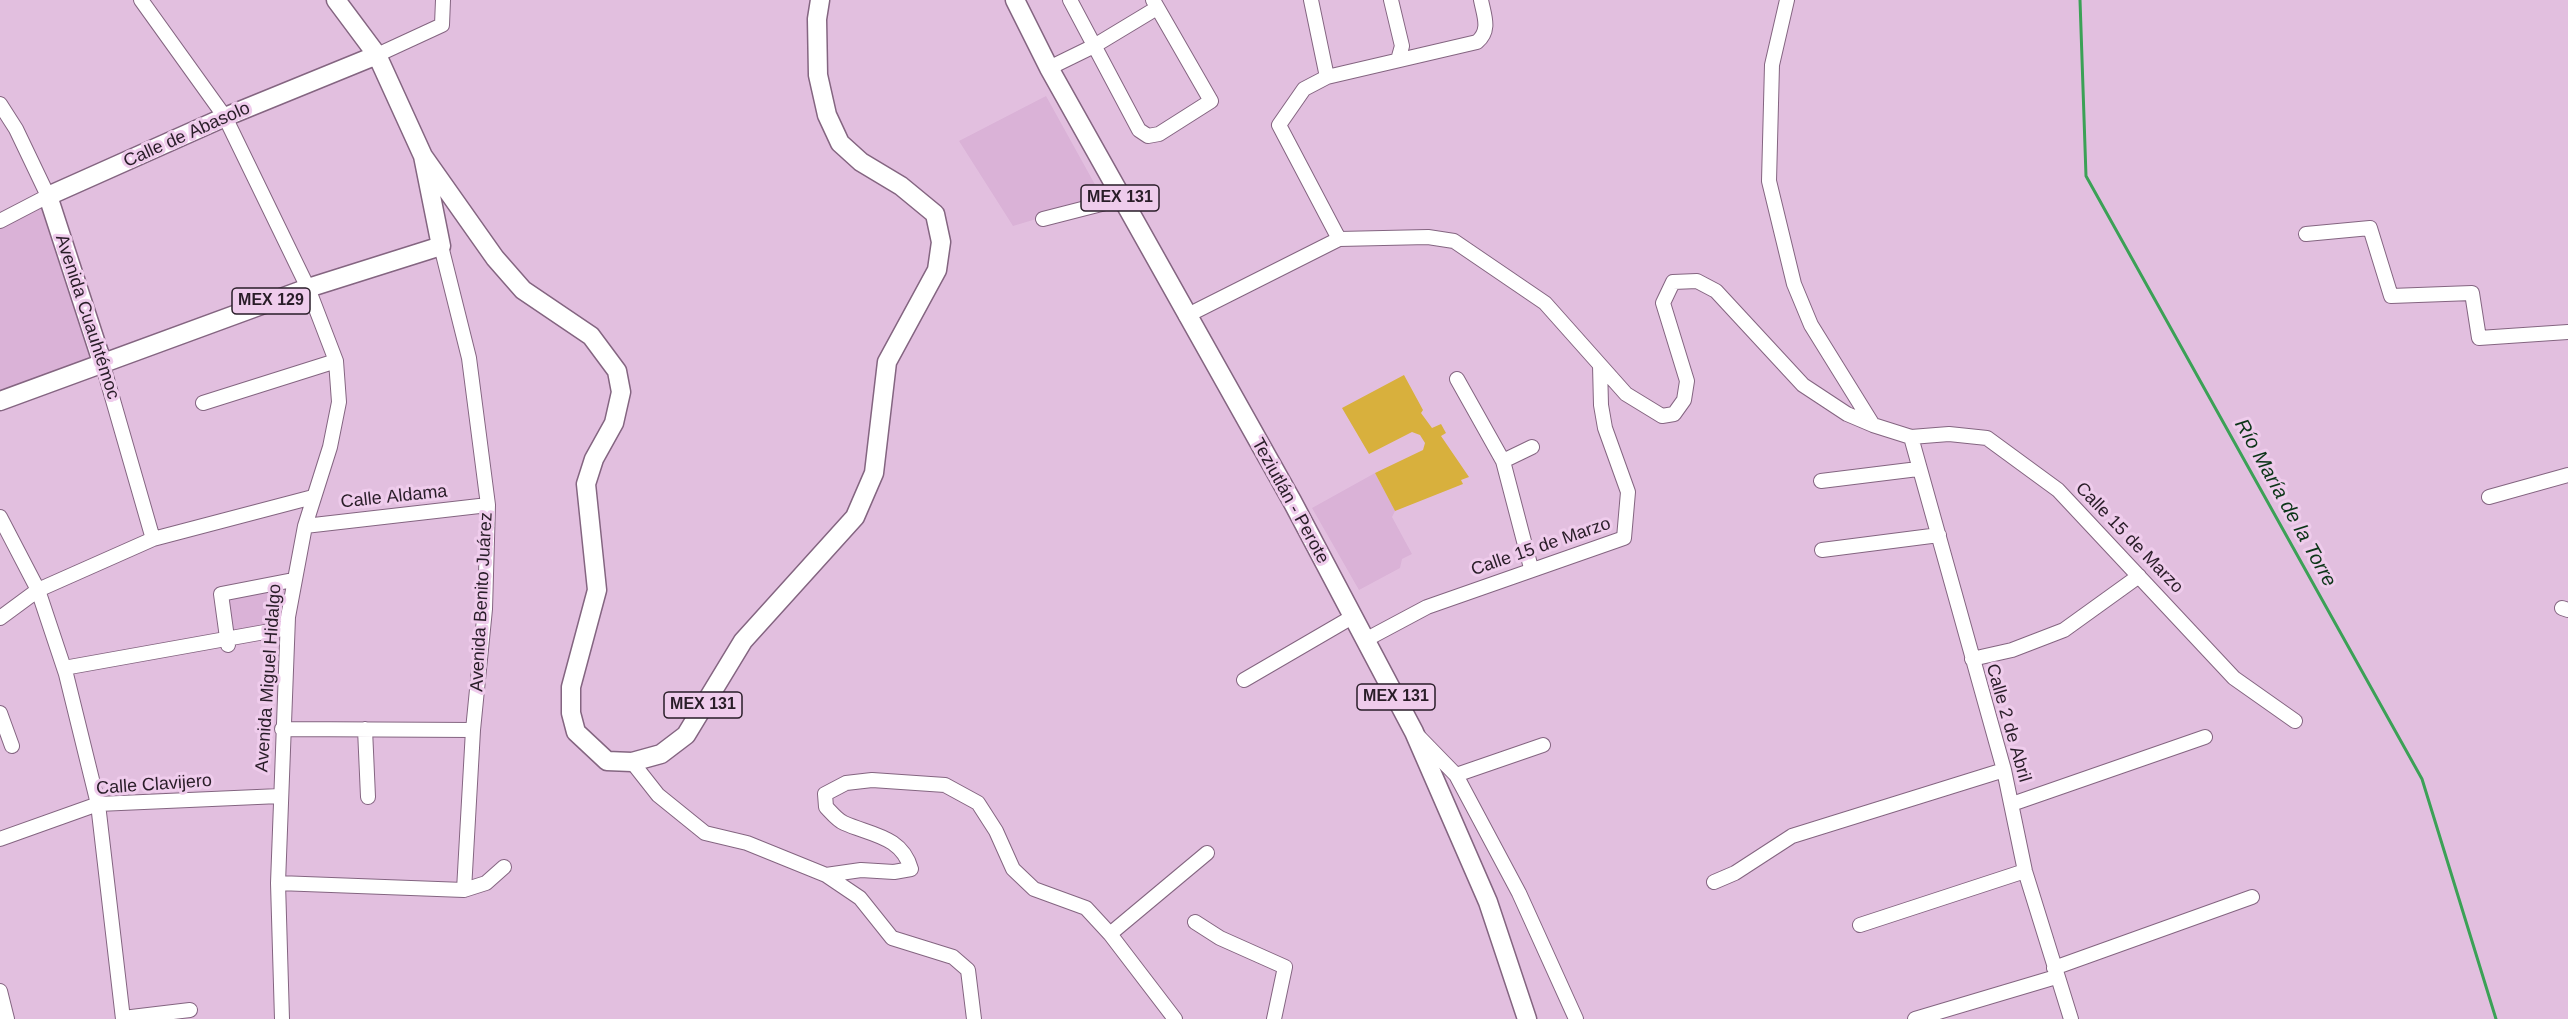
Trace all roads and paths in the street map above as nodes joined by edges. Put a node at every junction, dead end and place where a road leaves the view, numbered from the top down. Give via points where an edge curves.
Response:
1 (336, 0) edge
2 (443, 0) edge
3 (820, 0) edge
4 (1015, 0) edge
5 (1070, 0) edge
6 (1311, 0) edge
7 (1391, 0) edge
8 (1481, 0) edge
9 (1787, 0) edge
10 (147, 2) edge
11 (1155, 4) edge
12 (1094, 46) junction
13 (377, 55) junction
14 (1398, 60) junction
15 (1049, 68) junction
16 (1327, 77) junction
17 (0, 104) edge
18 (225, 117) junction
19 (423, 156) junction
20 (48, 196) junction
21 (1121, 199) junction
22 (1043, 219) dead end
23 (0, 221) edge
24 (2306, 234) dead end
25 (1339, 239) junction
26 (441, 246) junction
27 (308, 288) junction
28 (1186, 316) junction
29 (2568, 332) edge
30 (336, 361) junction
31 (102, 363) junction
32 (1600, 365) junction
33 (1457, 379) dead end
34 (0, 401) edge
35 (203, 403) dead end
36 (1874, 425) junction
37 (1911, 437) junction
38 (1533, 447) dead end
39 (1503, 461) junction
40 (1918, 469) junction
41 (2568, 475) edge
42 (1821, 480) dead end
43 (2489, 496) dead end
44 (313, 497) junction
45 (488, 505) junction
46 (0, 517) edge
47 (304, 526) junction
48 (1938, 535) junction
49 (153, 539) junction
50 (1822, 550) dead end
51 (1531, 568) junction
52 (2139, 576) junction
53 (293, 582) junction
54 (38, 590) junction
55 (1354, 616) junction
56 (0, 618) edge
57 (287, 631) junction
58 (1367, 639) junction
59 (230, 642) junction
60 (1972, 659) junction
61 (65, 671) junction
62 (1244, 680) dead end
63 (0, 713) edge
64 (2295, 721) dead end
65 (282, 729) junction
66 (365, 729) junction
67 (473, 730) junction
68 (1414, 732) junction
69 (2205, 737) dead end
70 (1543, 745) dead end
71 (12, 746) dead end
72 (632, 762) junction
73 (2004, 770) junction
74 (1456, 775) junction
75 (280, 796) junction
76 (368, 797) dead end
77 (98, 804) junction
78 (2012, 804) junction
79 (0, 839) edge
80 (1207, 853) dead end
81 (504, 867) dead end
82 (2025, 871) junction
83 (826, 875) junction
84 (1714, 882) dead end
85 (279, 883) junction
86 (465, 890) junction
87 (2252, 897) dead end
88 (1195, 922) dead end
89 (1860, 925) dead end
90 (1110, 934) junction
91 (2055, 973) junction
92 (0, 991) edge
93 (190, 1010) dead end
94 (123, 1018) edge
95 (7, 1019) edge
96 (282, 1019) edge
97 (974, 1019) edge
98 (1175, 1019) edge
99 (1274, 1019) edge
100 (1527, 1019) edge
101 (1576, 1019) edge
102 (1916, 1019) edge
103 (2071, 1019) edge

1 - 13 main road, Avenida Benito Juárez
2 - 13 street via 442,25
3 - 72 main road, MEX 131 via 818,75 827,115 840,143 935,214 941,242 937,270 887,362 874,473 855,516 743,641 686,735 661,754
4 - 15 main road, Teziutlán - Perote / MEX 131
5 - 12 street
6 - 16 street
7 - 14 street via 1402,46
8 - 14 street via 1487,29 1477,42
9 - 36 street via 1772,65 1769,181 1794,284 1811,325
10 - 18 street, Avenida Miguel Hidalgo
11 - 12 street
11 - 12 street via 1211,101 1159,134 1148,136 1139,130
12 - 15 street
13 - 18 main road, Calle de Abasolo
13 - 19 main road, Avenida Benito Juárez
14 - 16 street
15 - 21 main road, Teziutlán - Perote / MEX 131
16 - 25 street via 1304,89 1279,125
17 - 20 street, Avenida Cuauhtémoc
18 - 20 main road, Calle de Abasolo
18 - 27 street, Avenida Miguel Hidalgo
19 - 26 main road, Avenida Benito Juárez
19 - 72 main road, MEX 131 via 495,258 523,290 591,336 617,371 621,392 614,423 594,459 586,484 597,590 571,687 571,713 576,732 607,761
20 - 23 street, Calle de Abasolo
20 - 31 main road, Avenida Cuauhtémoc
21 - 22 street
21 - 28 main road, Teziutlán - Perote / MEX 131
24 - 29 street via 2370,228 2391,296 2472,293 2479,338
25 - 28 street
25 - 32 street via 1428,237 1454,241 1545,303
26 - 27 main road, MEX 129
26 - 45 street, Avenida Benito Juárez via 469,358
27 - 30 street, Avenida Miguel Hidalgo
27 - 31 main road, MEX 129
28 - 55 main road, Teziutlán - Perote / MEX 131
30 - 35 street
30 - 44 street, Avenida Miguel Hidalgo via 339,402 330,447
31 - 34 main road, MEX 129
31 - 49 street, Avenida Cuauhtémoc
32 - 36 street via 1626,394 1662,416 1674,414 1684,400 1687,381 1663,303 1673,282 1697,281 1716,291 1803,385 1847,414
32 - 51 street, Calle 15 de Marzo via 1605,428 1628,492 1624,538
33 - 39 street
36 - 37 street
37 - 40 street, Calle 2 de Abril
37 - 52 street, Calle 15 de Marzo via 1950,434 1987,438 2058,490
38 - 39 street
39 - 51 street
40 - 42 street
40 - 48 street, Calle 2 de Abril
41 - 43 street
44 - 47 street, Avenida Miguel Hidalgo
44 - 49 street
45 - 47 street, Calle Aldama
45 - 67 street, Avenida Benito Juárez
46 - 54 street
47 - 53 street, Avenida Miguel Hidalgo
48 - 50 street
48 - 60 street, Calle 2 de Abril
49 - 54 street
51 - 58 street, Calle 15 de Marzo via 1427,607
52 - 60 street via 2064,630 2012,650
52 - 64 street, Calle 15 de Marzo via 2234,678
53 - 57 street, Avenida Miguel Hidalgo
53 - 59 street via 223,594
54 - 56 street
54 - 61 street
55 - 58 main road, Teziutlán - Perote / MEX 131
55 - 62 street
57 - 59 street
57 - 65 street, Avenida Miguel Hidalgo
58 - 68 main road, Teziutlán - Perote / MEX 131
59 - 61 street
60 - 73 street, Calle 2 de Abril
61 - 77 street
63 - 71 street
65 - 66 street
65 - 75 street, Avenida Miguel Hidalgo
66 - 67 street
66 - 76 street
67 - 86 street, Avenida Benito Juárez
68 - 74 street
68 - 100 main road, Teziutlán - Perote / MEX 131 via 1488,902
69 - 78 street
70 - 74 street
72 - 83 street via 658,795 705,833 747,843
73 - 78 street, Calle 2 de Abril
73 - 84 street via 1792,836
74 - 101 street via 1519,893
75 - 77 street, Calle Clavijero
75 - 85 street, Avenida Miguel Hidalgo
77 - 79 street, Calle Clavijero
77 - 94 street
78 - 82 street, Calle 2 de Abril
80 - 90 street
81 - 86 street via 486,883
82 - 89 street
82 - 91 street, Calle 2 de Abril
83 - 90 street via 911,868 901,847 841,822 826,807 825,794 846,783 872,780 945,785 978,803 1013,869 1034,889 1086,908
83 - 97 street via 860,898 892,938 953,957 968,970
85 - 86 street
85 - 96 street, Avenida Miguel Hidalgo
87 - 91 street
88 - 99 street via 1220,938 1285,967
90 - 98 street
91 - 102 street
91 - 103 street, Calle 2 de Abril
92 - 95 street
93 - 94 street

